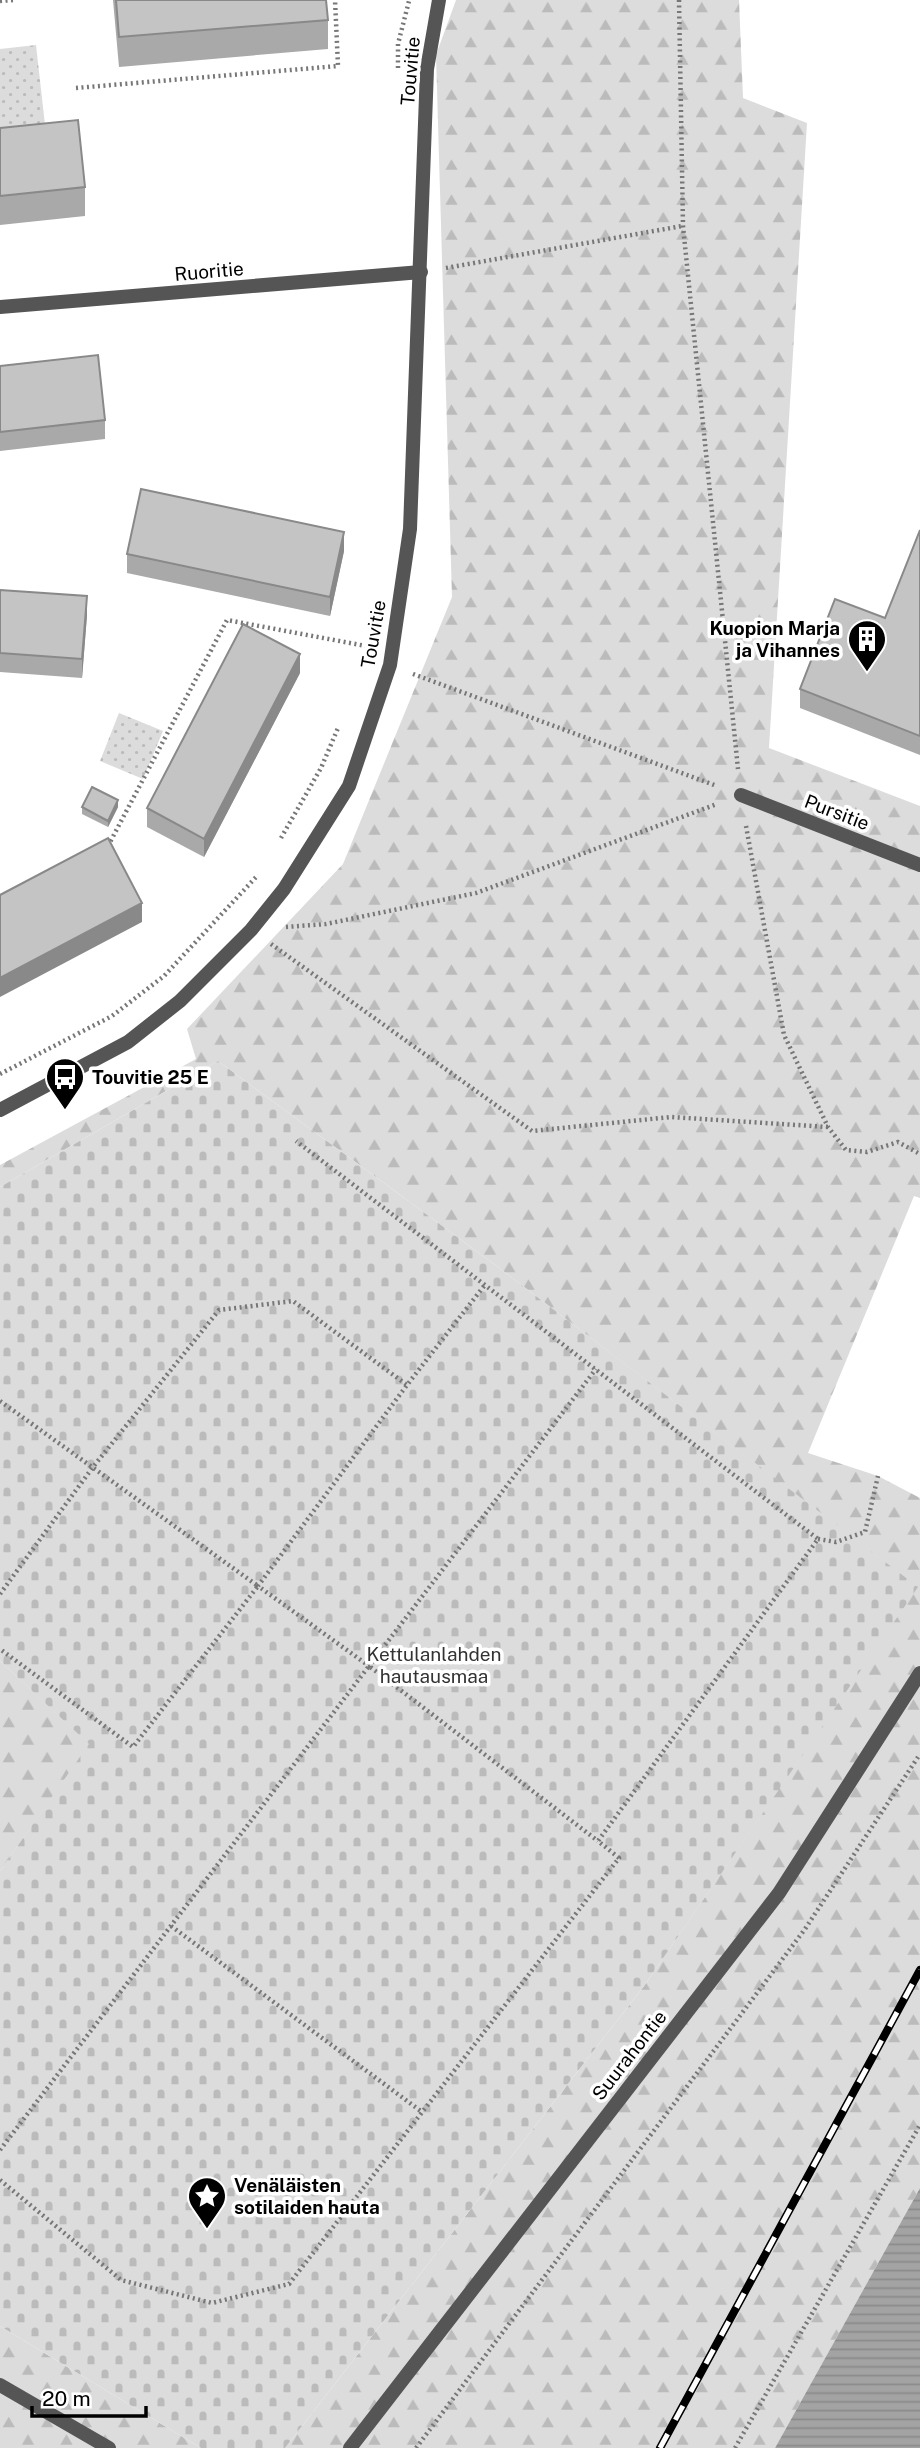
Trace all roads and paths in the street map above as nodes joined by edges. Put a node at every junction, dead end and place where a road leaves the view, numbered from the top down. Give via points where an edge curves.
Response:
1 (14, 0) edge
2 (335, 0) edge
3 (409, 0) edge
4 (439, 0) edge
5 (678, 0) edge
6 (0, 1) edge
7 (397, 71) dead end
8 (76, 88) dead end
9 (682, 226) junction
10 (421, 272) junction
11 (0, 307) edge
12 (369, 634) dead end
13 (367, 647) junction
14 (366, 659) dead end
15 (390, 666) junction
16 (341, 719) dead end
17 (741, 795) junction
18 (276, 846) dead end
19 (106, 850) edge
20 (920, 865) edge
21 (264, 868) dead end
22 (251, 930) junction
23 (0, 1074) edge
24 (0, 1110) edge
25 (828, 1127) junction
26 (296, 1141) dead end
27 (920, 1154) edge
28 (484, 1286) junction
29 (596, 1369) junction
30 (407, 1385) junction
31 (0, 1401) edge
32 (93, 1467) junction
33 (878, 1476) dead end
34 (818, 1539) junction
35 (257, 1587) junction
36 (0, 1594) edge
37 (0, 1649) edge
38 (369, 1665) junction
39 (920, 1673) edge
40 (920, 1754) edge
41 (598, 1841) junction
42 (171, 1926) junction
43 (422, 2112) junction
44 (920, 2125) edge
45 (0, 2150) edge
46 (0, 2180) edge
47 (0, 2385) edge
48 (109, 2448) edge
49 (350, 2448) edge
50 (416, 2448) edge
51 (735, 2448) edge

1 - 6 path
2 - 8 path via 338,66
3 - 7 path via 398,44
4 - 10 street, Touvitie via 427,69
5 - 9 path
9 - 10 path
9 - 17 path
10 - 11 street, Ruoritie
10 - 15 street, Touvitie via 410,529
12 - 13 path
13 - 14 path
13 - 19 path via 227,620
15 - 17 path
15 - 22 street, Touvitie via 349,786 284,889
16 - 18 path via 321,768
17 - 20 street, Pursitie
17 - 22 path via 476,893 326,924
17 - 25 path via 784,1034
21 - 23 path via 164,976 112,1016
22 - 24 street, Touvitie via 180,1001 128,1042
22 - 25 path via 532,1131 671,1117
25 - 27 path via 846,1150 867,1152 898,1142
26 - 28 path
28 - 29 path
28 - 30 path
29 - 34 path
29 - 38 path
30 - 32 path via 293,1301 219,1310
30 - 35 path
31 - 32 path
32 - 35 path
32 - 36 path
33 - 34 path via 865,1532 836,1542
34 - 41 path
35 - 37 path via 134,1747
35 - 38 path
38 - 41 path
38 - 42 path
39 - 49 street, Suurahontie via 779,1893
40 - 50 path via 805,1929
41 - 43 path via 619,1858
42 - 43 path
42 - 45 path
43 - 46 path via 289,2284 212,2303 121,2280
44 - 51 path
47 - 48 street

